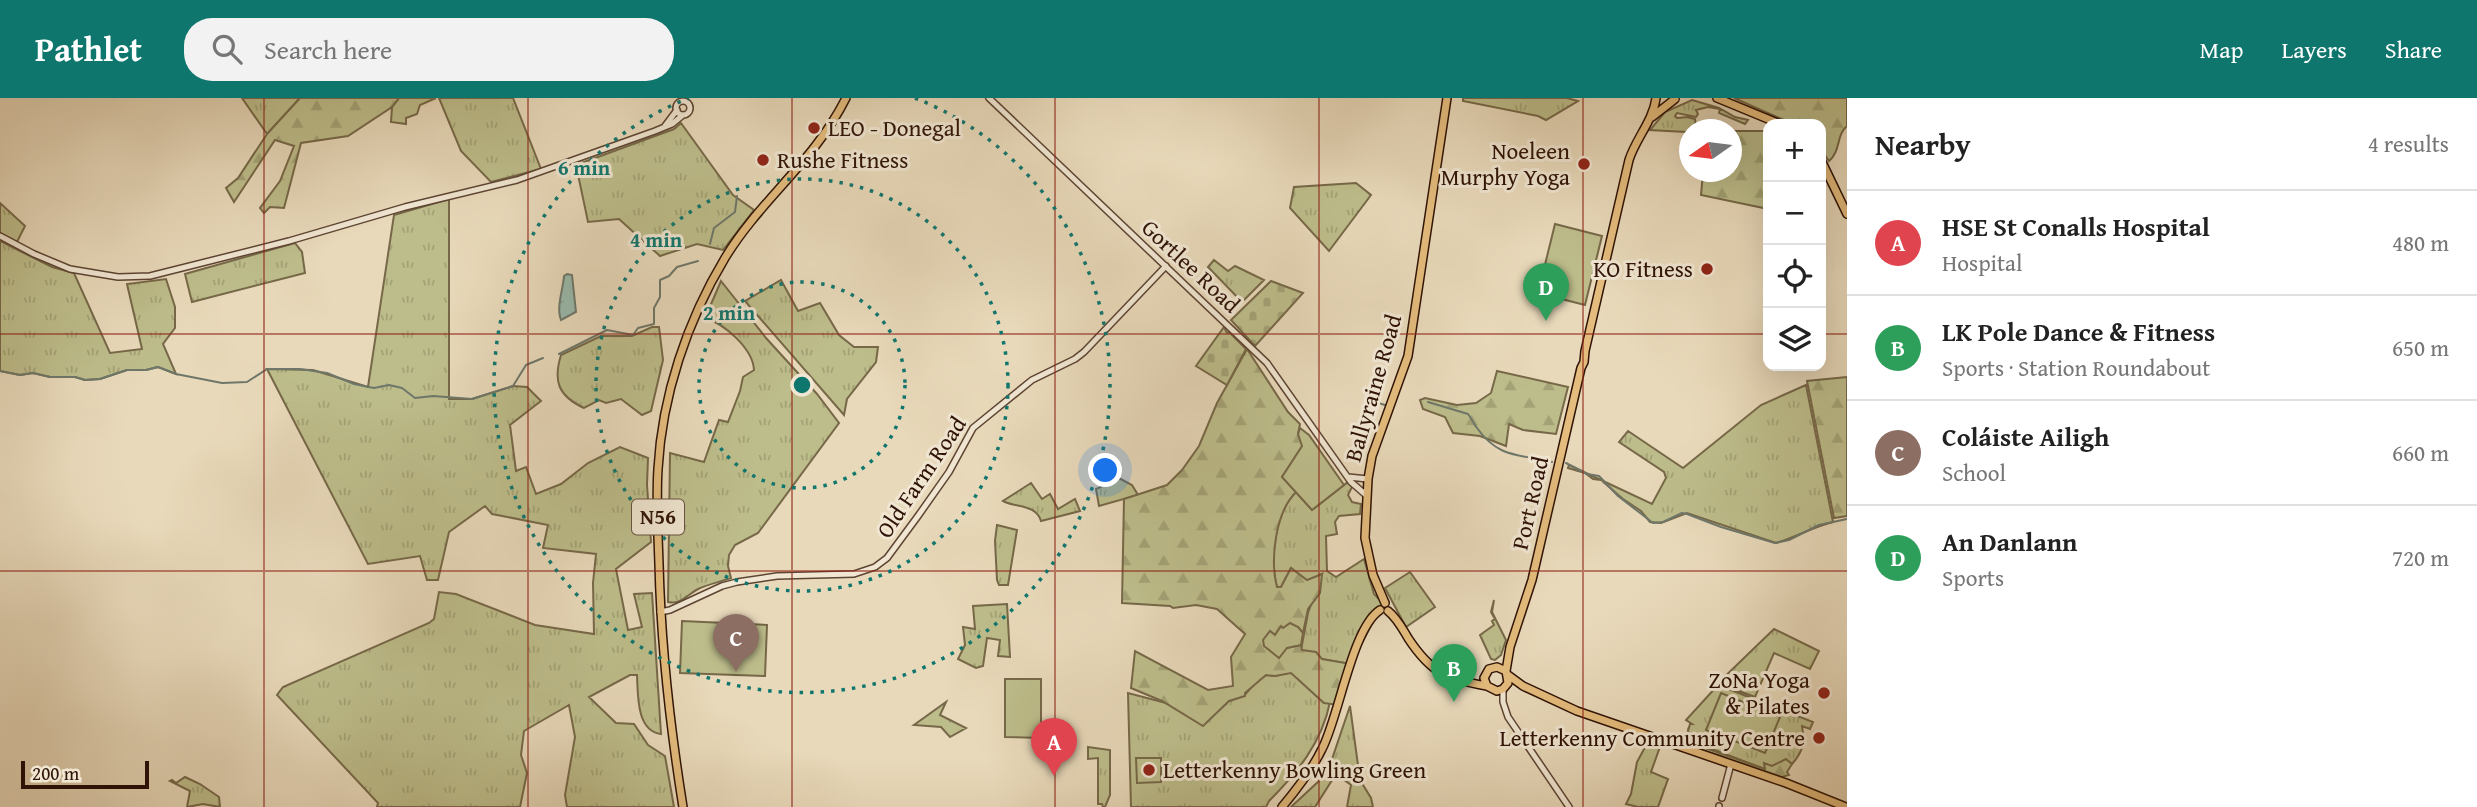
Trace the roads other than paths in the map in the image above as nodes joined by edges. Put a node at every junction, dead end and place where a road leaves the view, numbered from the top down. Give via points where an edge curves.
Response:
1 (846, 98) edge
2 (989, 98) edge
3 (1447, 98) edge
4 (1656, 98) edge
5 (1664, 98) edge
6 (1717, 98) edge
7 (1677, 99) edge
8 (690, 100) edge
9 (677, 110) junction
10 (683, 115) junction
11 (1768, 119) edge
12 (1649, 120) junction
13 (663, 128) junction
14 (1826, 170) edge
15 (1847, 214) edge
16 (0, 236) edge
17 (1166, 266) junction
18 (1348, 477) junction
19 (1368, 479) junction
20 (1366, 495) junction
21 (1384, 608) junction
22 (660, 612) junction
23 (1510, 647) junction
24 (1497, 667) junction
25 (1507, 673) junction
26 (1485, 674) junction
27 (1465, 681) junction
28 (1486, 686) junction
29 (1523, 686) junction
30 (1505, 687) junction
31 (1731, 764) junction
32 (1722, 798) dead end
33 (1845, 805) edge
34 (683, 807) edge
35 (1282, 807) edge
36 (1569, 807) edge

1 - 22 main road, N56 via 822,139 730,251 698,308 682,351 658,465
2 - 17 street, Gortlee Road
3 - 19 main road, Ballyraine Road via 1408,356
4 - 12 main road
5 - 7 main road
6 - 11 main road
7 - 12 main road
8 - 9 street via 680,102
8 - 10 street via 689,111
9 - 10 street
9 - 13 street
10 - 13 street
12 - 23 main road, Port Road via 1629,160 1532,580
13 - 16 street via 517,180 149,276 118,277 70,269
14 - 15 main road
17 - 18 street, Gortlee Road via 1267,363
17 - 22 street, Old Farm Road via 1084,352 1032,380 973,428 918,516 875,567 854,574 737,582
18 - 19 street
18 - 20 street, Gortlee Road
19 - 20 main road, Ballyraine Road
20 - 21 main road, Ballyraine Road via 1365,538
21 - 27 main road, Ballyraine Road via 1428,665 1446,677
21 - 35 main road via 1366,627 1357,646 1323,748
22 - 34 main road, N56
23 - 24 main road, Port Road
23 - 25 main road, Port Road
24 - 25 main road
24 - 26 main road
25 - 29 main road
25 - 30 main road
26 - 27 main road
26 - 28 main road
27 - 28 main road, Ballyraine Road
28 - 30 main road via 1494,691
29 - 30 main road
29 - 31 main road via 1577,711
30 - 36 street via 1508,717
31 - 32 street
31 - 33 main road

